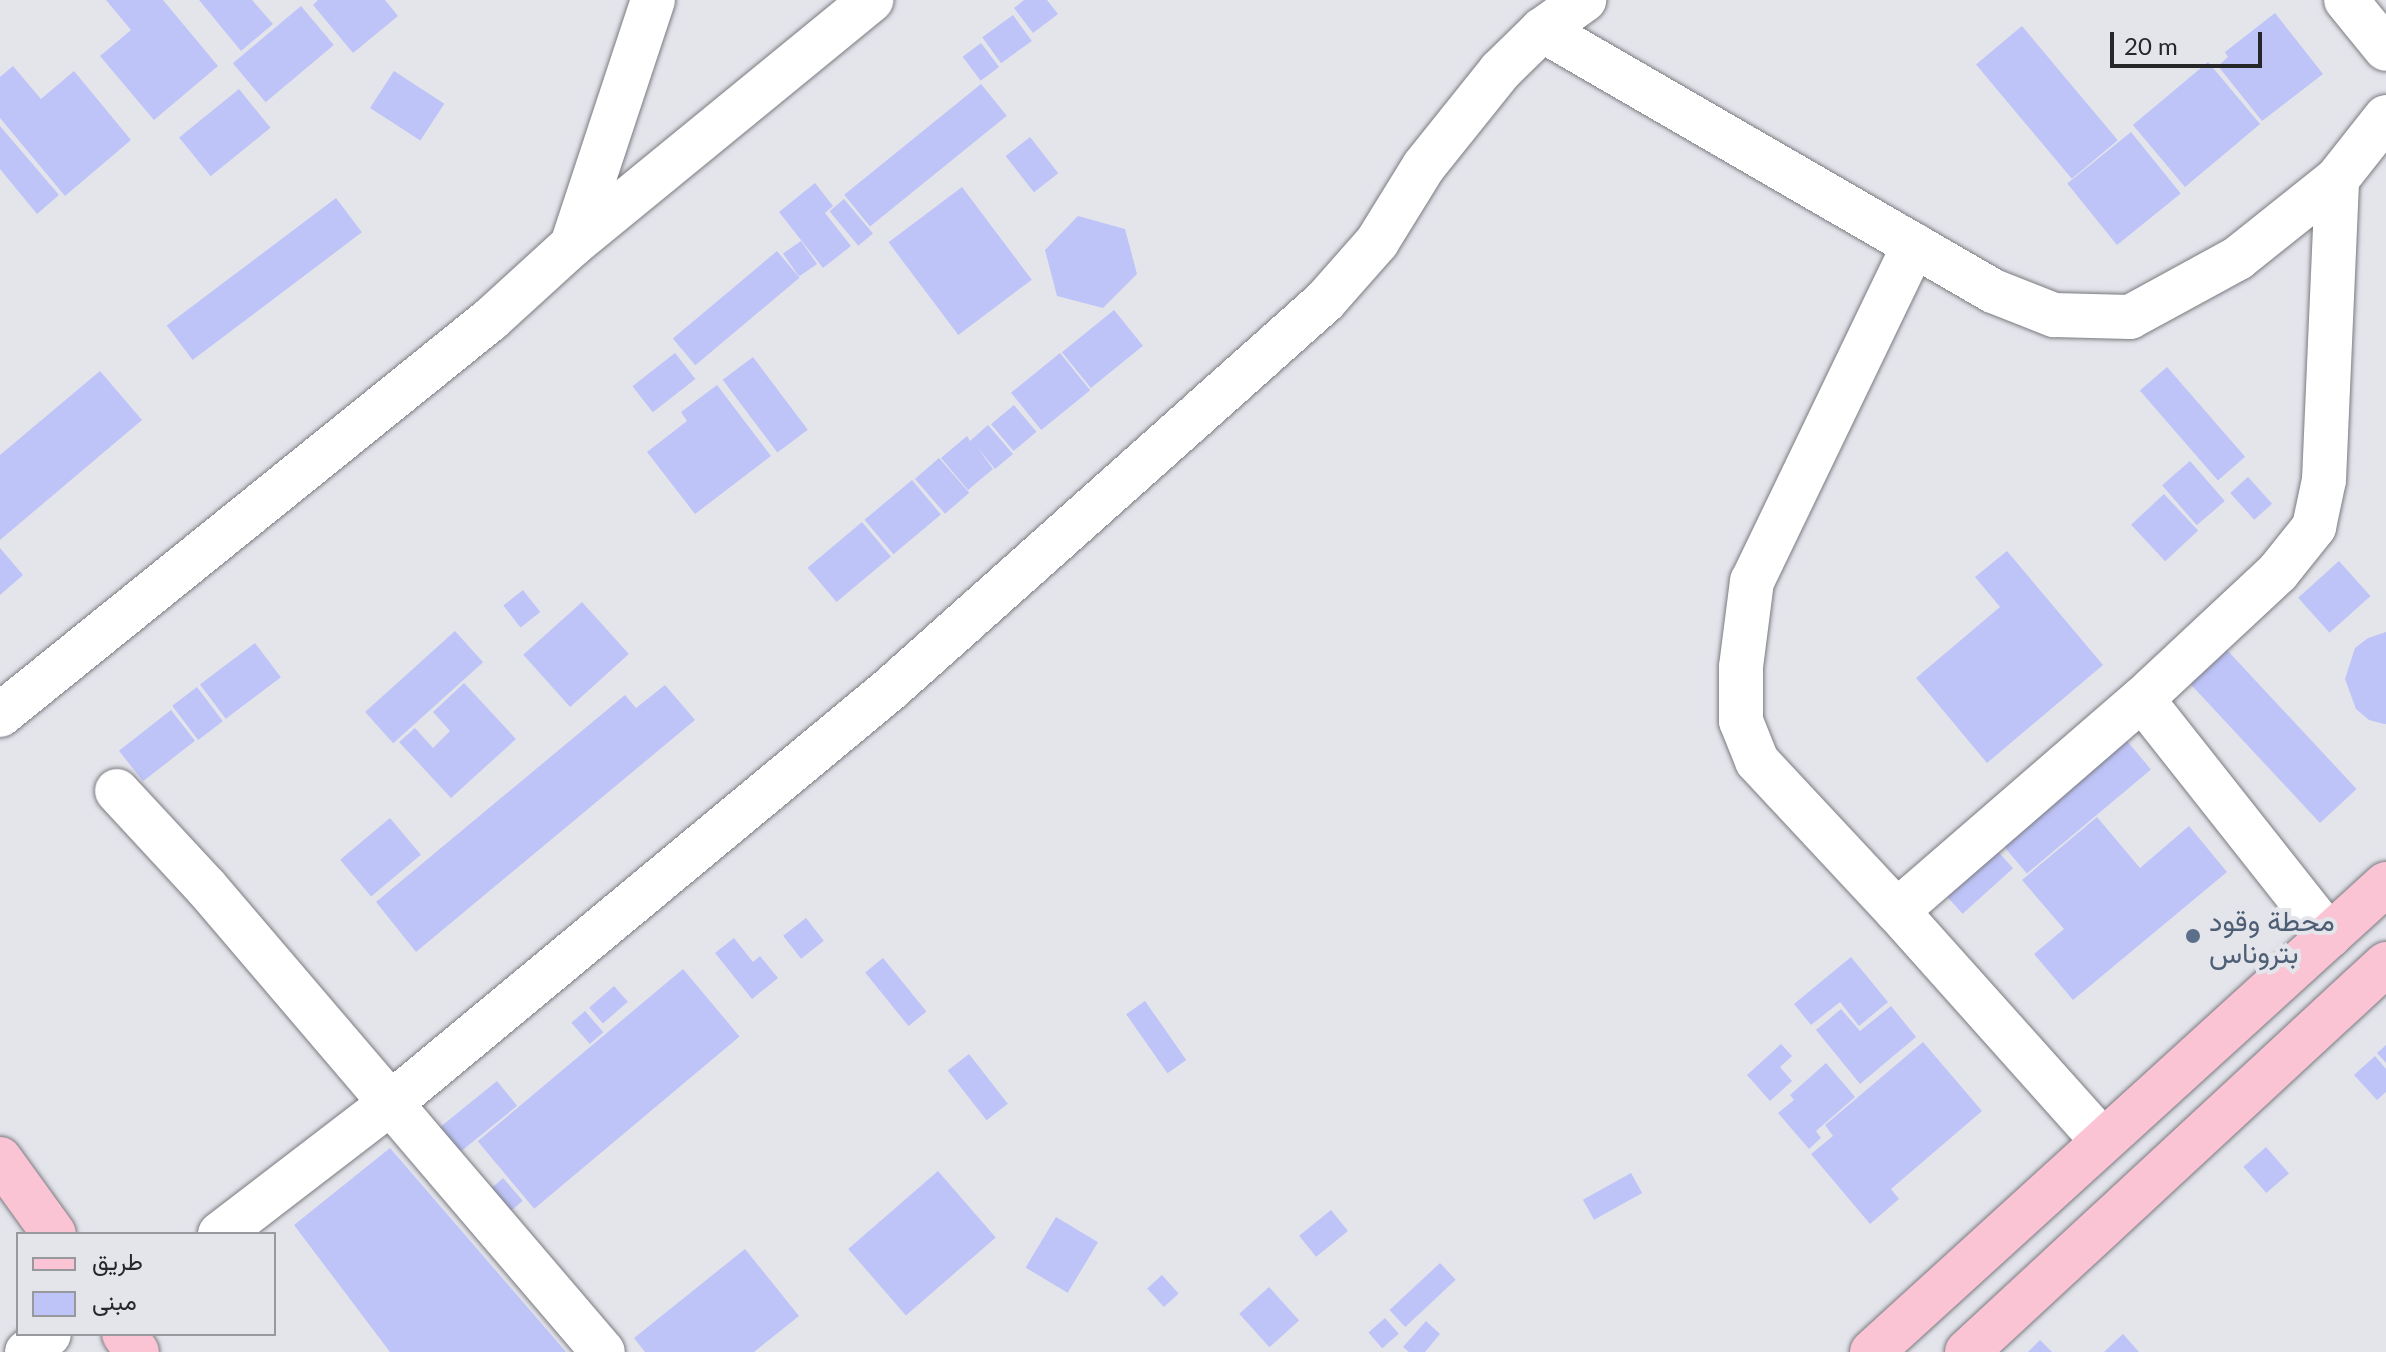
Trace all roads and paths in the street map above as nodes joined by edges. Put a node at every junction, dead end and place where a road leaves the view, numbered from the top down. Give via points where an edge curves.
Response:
1 (653, 0) edge
2 (871, 0) edge
3 (1584, 0) edge
4 (2346, 0) edge
5 (1542, 30) junction
6 (2386, 49) edge
7 (2386, 117) edge
8 (2337, 179) junction
9 (572, 245) junction
10 (1914, 245) junction
11 (2142, 699) junction
12 (0, 715) edge
13 (117, 791) dead end
14 (2386, 884) edge
15 (1897, 911) junction
16 (2329, 936) junction
17 (2386, 964) edge
18 (2239, 1018) junction
19 (2279, 1063) junction
20 (391, 1103) junction
21 (2102, 1140) junction
22 (0, 1159) edge
23 (53, 1232) edge
24 (223, 1232) edge
25 (47, 1336) edge
26 (27, 1352) edge
27 (603, 1352) edge
28 (1872, 1352) edge
29 (1967, 1352) edge

1 - 9 street
2 - 9 street
3 - 5 street
4 - 6 street
5 - 10 street
5 - 20 street via 1500,71 1433,154 1377,242 1325,301 889,690
7 - 8 street
8 - 10 street via 2238,258 2130,317 2054,315 1993,291
8 - 11 street via 2324,480 2314,527 2278,572
9 - 12 street via 479,329
10 - 15 street via 1752,581 1741,667 1741,721 1757,761
11 - 15 street
11 - 16 street
13 - 20 street
14 - 16 main road
15 - 21 street
16 - 18 main road
17 - 19 main road
18 - 19 main road
18 - 21 main road
19 - 29 main road
20 - 24 street
20 - 27 street
21 - 28 main road
22 - 23 main road
25 - 26 street

